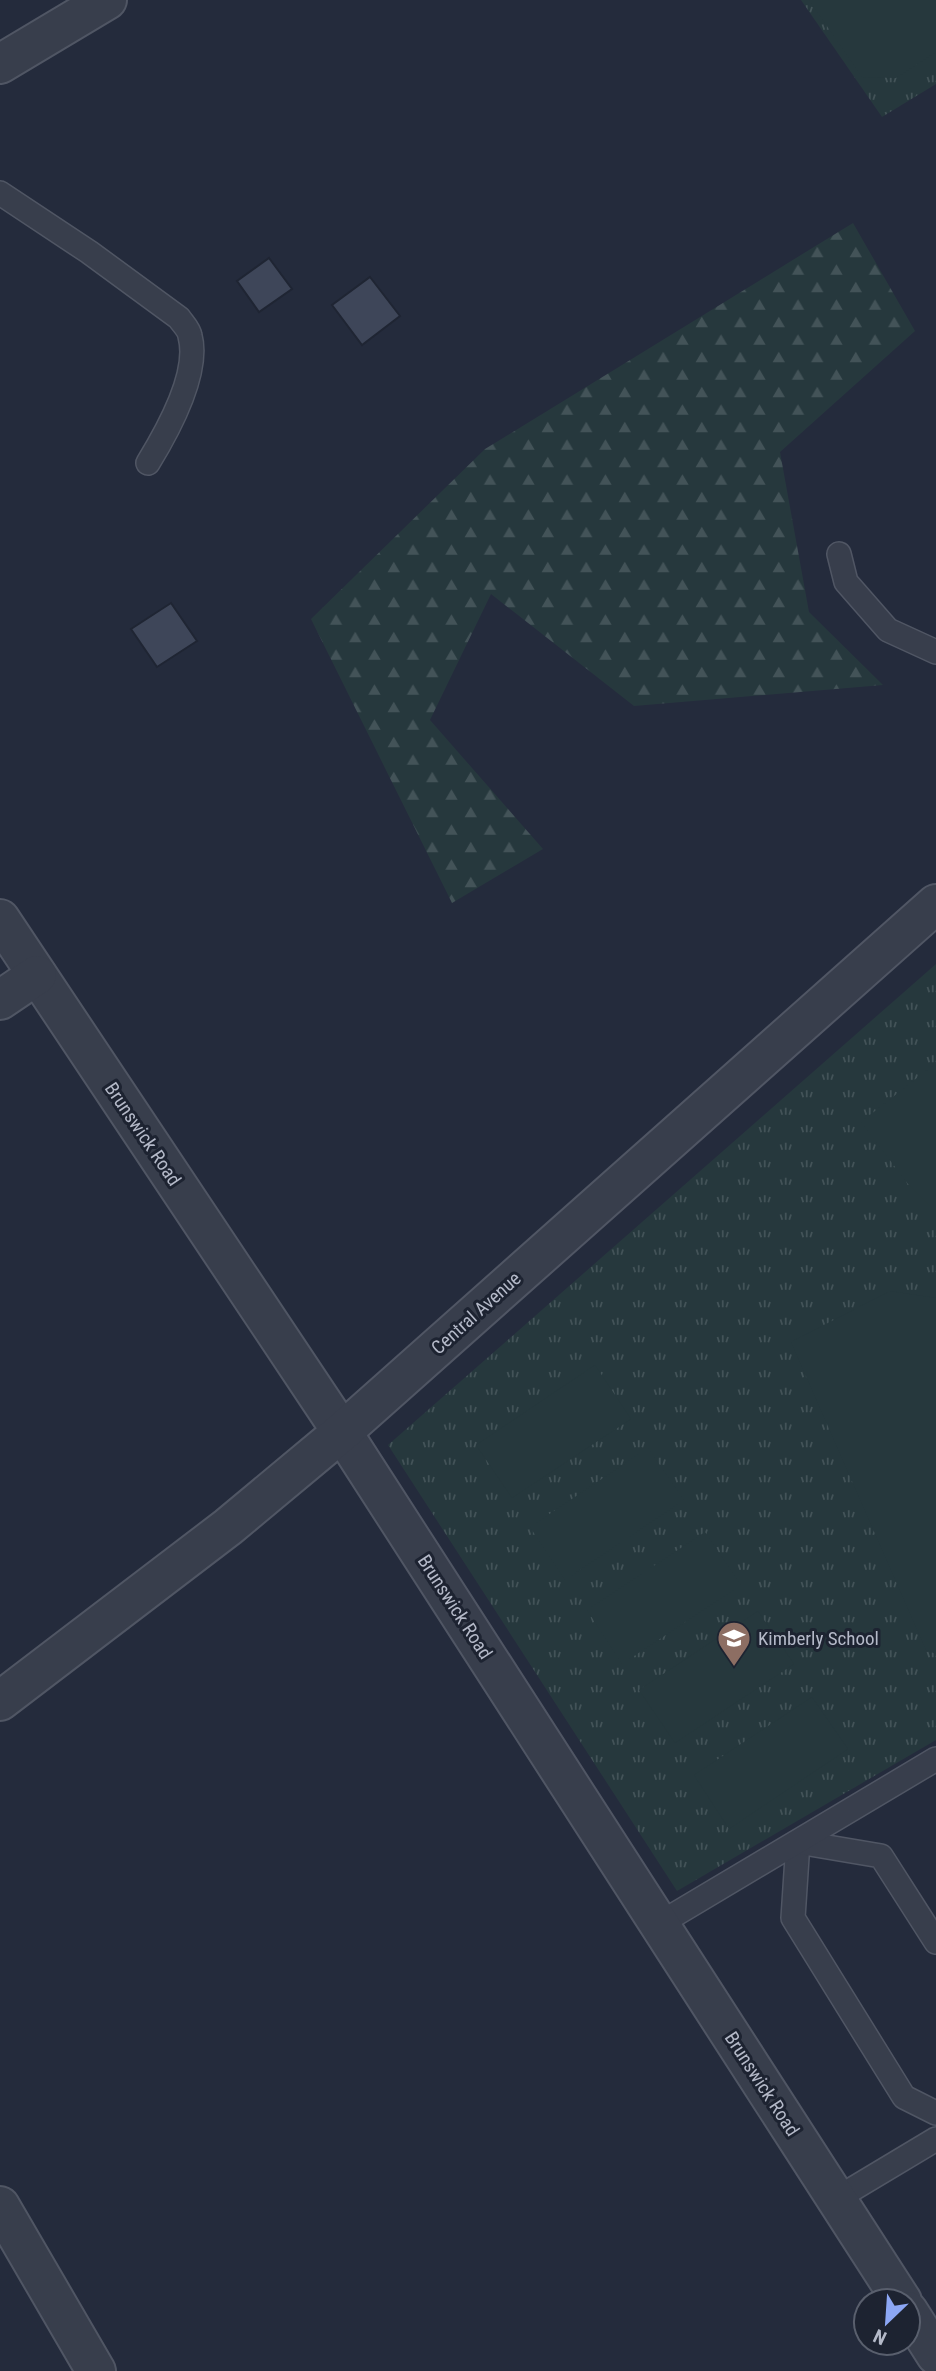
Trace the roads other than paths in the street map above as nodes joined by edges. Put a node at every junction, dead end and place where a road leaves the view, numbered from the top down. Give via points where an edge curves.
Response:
1 (107, 0) edge
2 (0, 64) edge
3 (0, 193) edge
4 (148, 463) dead end
5 (839, 554) dead end
6 (936, 652) edge
7 (936, 904) edge
8 (0, 919) edge
9 (37, 975) junction
10 (0, 1000) edge
11 (342, 1432) junction
12 (0, 1701) edge
13 (936, 1759) edge
14 (798, 1842) junction
15 (659, 1924) junction
16 (936, 1942) edge
17 (936, 2113) edge
18 (936, 2139) edge
19 (836, 2199) junction
20 (0, 2206) edge
21 (893, 2287) edge
22 (922, 2333) edge
23 (936, 2355) edge
24 (96, 2371) edge

1 - 2 street
3 - 4 lane via 179,318 190,333 193,349 177,407
5 - 6 lane via 846,582 888,629
7 - 11 street, Central Avenue
8 - 9 street, Brunswick Road
9 - 10 street
9 - 11 street, Brunswick Road
11 - 12 street, Central Avenue via 228,1527
11 - 15 street, Brunswick Road
13 - 14 lane
14 - 15 lane
14 - 16 lane via 881,1856
14 - 17 lane via 793,1918 904,2097
15 - 19 street, Brunswick Road
18 - 19 lane
19 - 21 street, Brunswick Road
20 - 24 street
22 - 23 street

